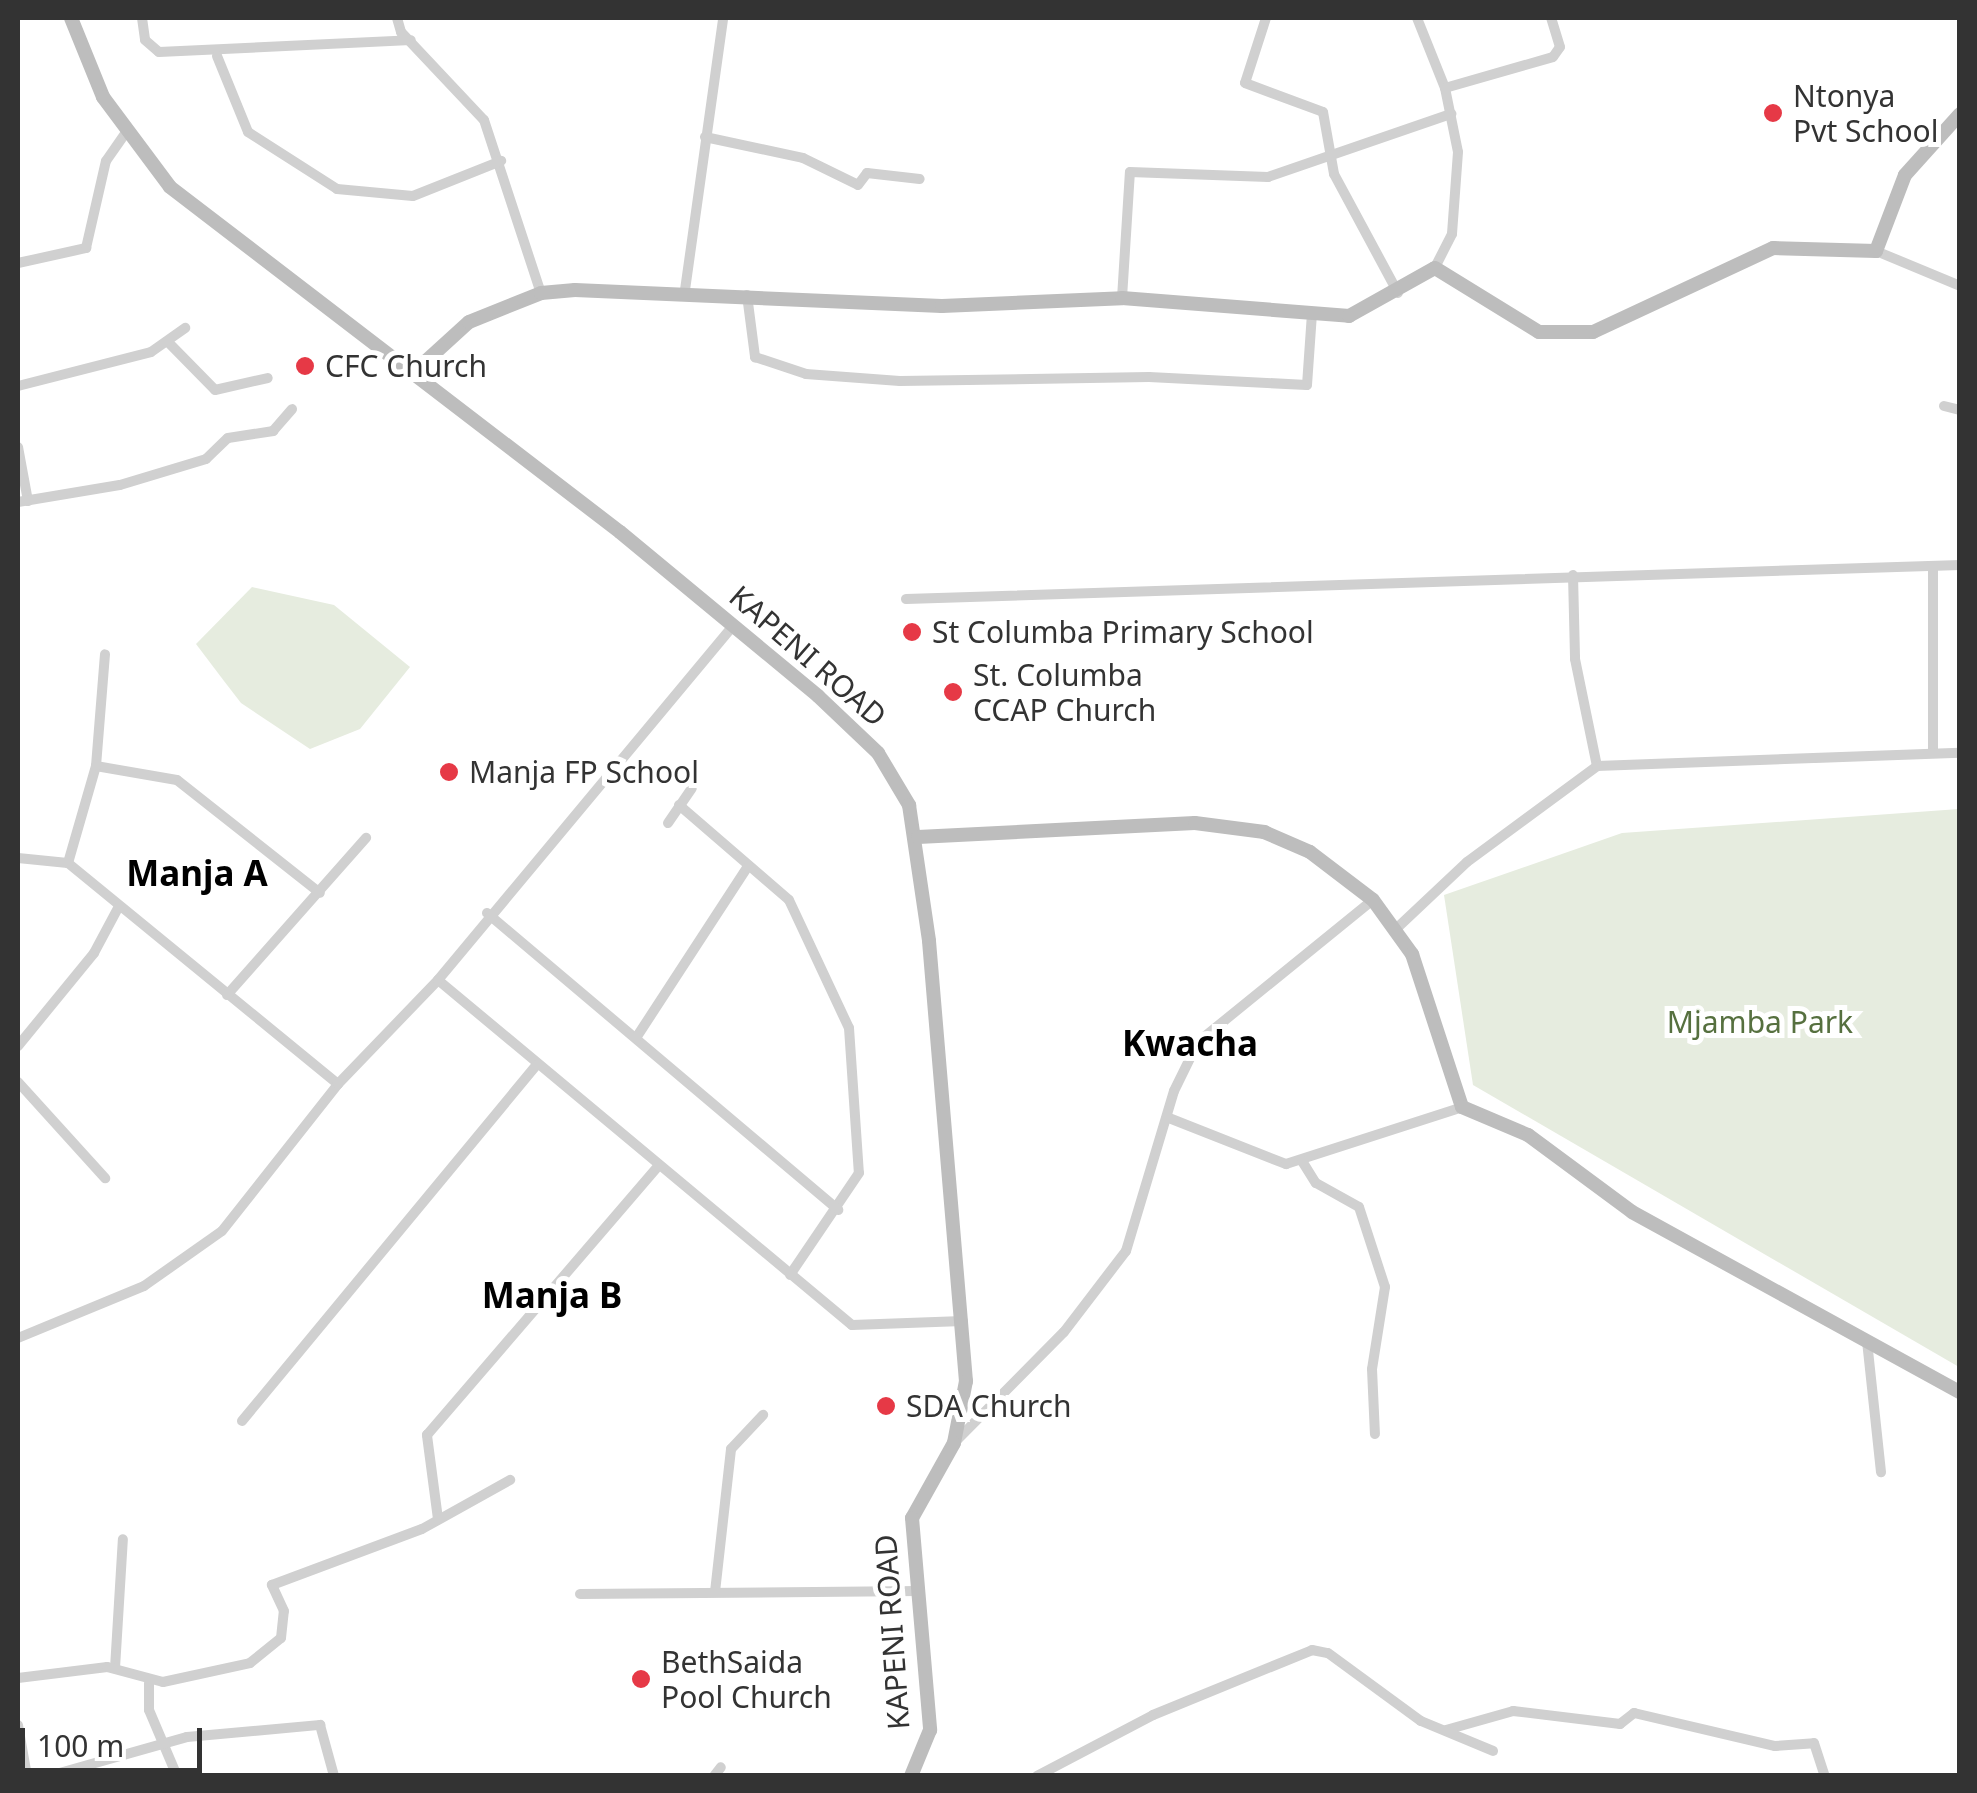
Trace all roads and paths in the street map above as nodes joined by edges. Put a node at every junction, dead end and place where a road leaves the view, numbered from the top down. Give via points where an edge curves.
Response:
1 (70, 18) edge
2 (142, 18) edge
3 (397, 18) edge
4 (723, 18) edge
5 (1266, 18) edge
6 (1417, 18) edge
7 (1551, 18) edge
8 (412, 40) junction
9 (217, 56) junction
10 (1445, 88) junction
11 (1451, 114) junction
12 (1960, 114) edge
13 (125, 134) junction
14 (705, 137) junction
15 (1328, 156) junction
16 (502, 161) junction
17 (920, 180) dead end
18 (1876, 251) junction
19 (18, 263) edge
20 (1435, 268) junction
21 (1960, 286) edge
22 (685, 290) junction
23 (542, 292) junction
24 (1398, 294) junction
25 (747, 295) junction
26 (1122, 298) junction
27 (1312, 314) junction
28 (185, 328) dead end
29 (168, 342) junction
30 (414, 372) junction
31 (268, 378) dead end
32 (18, 386) edge
33 (1944, 406) dead end
34 (292, 409) dead end
35 (1960, 410) edge
36 (18, 448) edge
37 (23, 502) edge
38 (1960, 565) edge
39 (1934, 566) junction
40 (1573, 575) junction
41 (906, 599) dead end
42 (732, 626) junction
43 (105, 654) dead end
44 (1960, 752) edge
45 (1933, 753) junction
46 (96, 766) junction
47 (1597, 766) junction
48 (692, 788) dead end
49 (680, 805) junction
50 (668, 823) dead end
51 (366, 838) dead end
52 (918, 838) junction
53 (18, 858) edge
54 (68, 864) junction
55 (748, 866) junction
56 (320, 894) junction
57 (1373, 900) junction
58 (118, 908) junction
59 (487, 913) junction
60 (1396, 928) junction
61 (438, 980) junction
62 (227, 995) junction
63 (636, 1038) junction
64 (18, 1046) edge
65 (536, 1065) junction
66 (18, 1082) edge
67 (338, 1084) junction
68 (1462, 1107) junction
69 (1169, 1118) junction
70 (1302, 1160) junction
71 (660, 1164) junction
72 (105, 1178) dead end
73 (838, 1210) junction
74 (790, 1275) junction
75 (963, 1322) junction
76 (18, 1338) edge
77 (1867, 1341) junction
78 (1960, 1392) edge
79 (763, 1414) dead end
80 (242, 1421) dead end
81 (1375, 1434) dead end
82 (954, 1443) junction
83 (1881, 1472) dead end
84 (510, 1480) dead end
85 (438, 1519) junction
86 (123, 1539) dead end
87 (920, 1591) junction
88 (716, 1592) junction
89 (580, 1594) dead end
90 (115, 1668) junction
91 (18, 1678) edge
92 (149, 1683) junction
93 (18, 1725) edge
94 (1446, 1731) junction
95 (165, 1745) junction
96 (1494, 1751) dead end
97 (27, 1776) edge
98 (49, 1776) edge
99 (177, 1776) edge
100 (334, 1776) edge
101 (912, 1776) edge
102 (1037, 1776) edge
103 (1825, 1776) edge

1 - 13 main road, KAPENI ROAD via 85,64
2 - 9 street via 146,40 158,52
3 - 8 street
4 - 14 street
5 - 15 street via 1245,83 1323,112
6 - 10 street
7 - 10 street via 1560,47 1552,57
8 - 9 street
8 - 16 street via 484,120
9 - 16 street via 248,132 337,189 413,196
10 - 11 street
11 - 15 street
11 - 20 street via 1459,178 1452,234
12 - 18 main road via 1905,175
13 - 19 street via 106,161 86,248
13 - 30 main road, KAPENI ROAD via 170,187 244,248
14 - 17 street via 803,158 858,185 867,173
14 - 22 street
15 - 24 street
15 - 26 street via 1268,177 1130,172
16 - 23 street
18 - 20 main road via 1773,248 1608,327 1565,335 1526,326 1453,272
18 - 21 street
20 - 24 main road
22 - 23 main road
22 - 25 main road
23 - 30 main road via 469,322
24 - 27 main road via 1361,314
25 - 26 main road via 942,306
25 - 27 street via 755,356 806,374 900,381 1149,377 1307,384
26 - 27 main road
28 - 29 street
29 - 31 street via 215,390
29 - 32 street
30 - 42 main road, KAPENI ROAD
33 - 35 street
34 - 37 street via 273,432 228,438 206,459
36 - 37 street
38 - 39 street
39 - 40 street
39 - 45 street
40 - 41 street
40 - 47 street via 1575,658
42 - 52 main road, KAPENI ROAD via 878,753
42 - 59 street
43 - 46 street
44 - 45 street
45 - 47 street
46 - 54 street
46 - 56 street via 177,780
47 - 60 street via 1467,862
48 - 49 street
49 - 50 street
49 - 55 street
51 - 56 street
52 - 57 main road via 1238,826 1310,852
52 - 75 main road, KAPENI ROAD
53 - 54 street
54 - 58 street
55 - 63 street
55 - 73 street via 789,900 850,1028 861,1155 856,1184
56 - 62 street
57 - 60 main road
57 - 69 street via 1198,1042
58 - 62 street
58 - 64 street via 94,953
59 - 61 street
59 - 63 street
60 - 68 main road via 1432,1001
61 - 65 street
61 - 67 street
62 - 67 street
63 - 73 street
65 - 71 street
65 - 80 street
66 - 72 street
67 - 76 street via 204,1248 144,1286
68 - 70 street
68 - 77 main road via 1528,1136 1632,1212
69 - 70 street via 1274,1162
69 - 82 street via 1126,1250 1064,1332
70 - 81 street via 1316,1184 1359,1207 1385,1287 1372,1369
71 - 74 street
71 - 85 street via 427,1436
73 - 74 street
74 - 75 street via 852,1325
75 - 82 main road, KAPENI ROAD via 966,1381
77 - 78 main road
77 - 83 street
79 - 88 street via 731,1449
82 - 87 main road, KAPENI ROAD via 912,1518
84 - 85 street
85 - 92 street via 272,1585 284,1610 280,1638 250,1663
86 - 90 street
87 - 88 street
87 - 101 main road, KAPENI ROAD via 930,1730
88 - 89 street
90 - 91 street
90 - 92 street
92 - 95 street via 149,1710
93 - 97 street
94 - 96 street
94 - 102 street via 1328,1653 1298,1652
94 - 103 street via 1512,1711 1620,1724 1634,1713 1758,1743 1814,1743
95 - 98 street
95 - 99 street
95 - 100 street via 320,1724

